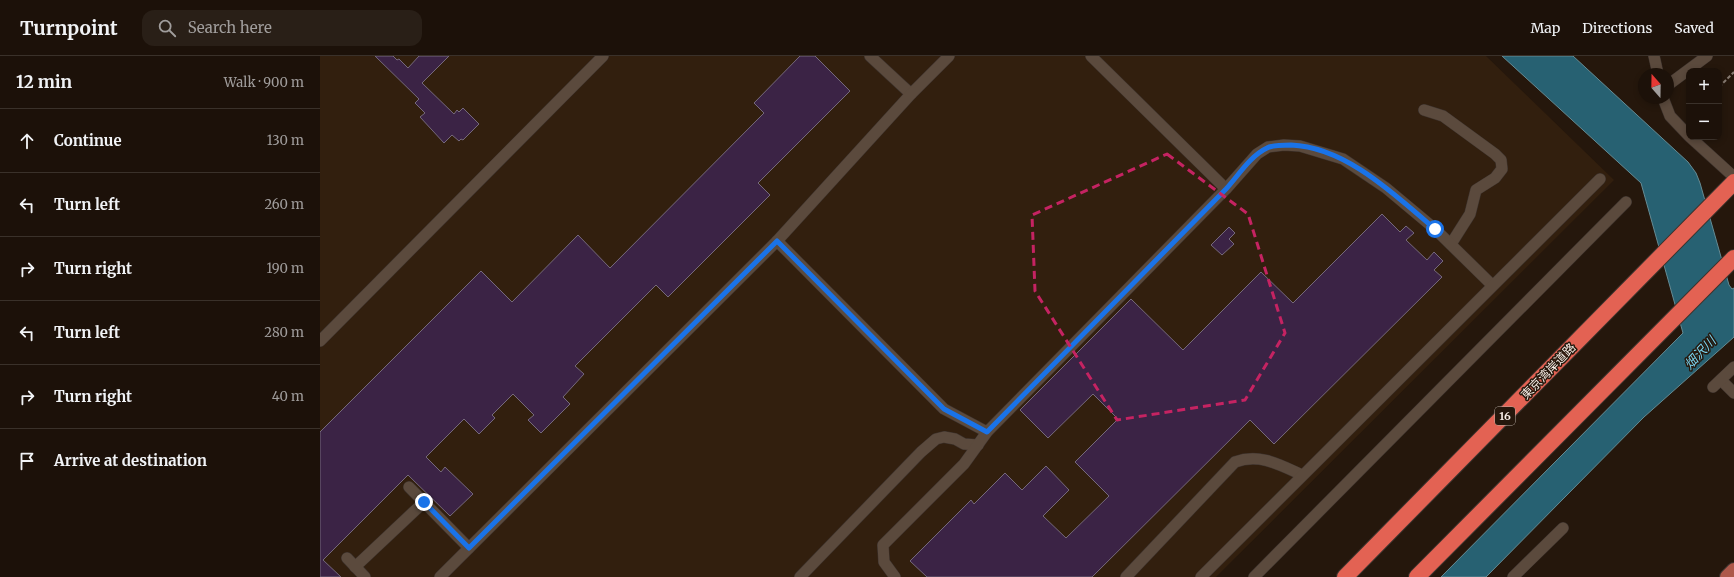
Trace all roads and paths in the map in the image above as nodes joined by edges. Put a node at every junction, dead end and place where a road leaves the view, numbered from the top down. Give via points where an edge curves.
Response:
1 (603, 56) edge
2 (870, 56) edge
3 (949, 56) edge
4 (1090, 56) edge
5 (1654, 56) edge
6 (1707, 56) edge
7 (1657, 68) edge
8 (1734, 72) edge
9 (1674, 81) edge
10 (1722, 85) edge
11 (911, 94) junction
12 (1665, 104) edge
13 (1424, 110) dead end
14 (1686, 132) edge
15 (1694, 140) edge
16 (1734, 178) edge
17 (1600, 179) dead end
18 (1734, 182) edge
19 (1226, 189) junction
20 (1626, 202) dead end
21 (777, 241) junction
22 (1451, 244) junction
23 (1730, 262) edge
24 (1492, 285) junction
25 (320, 341) edge
26 (1734, 367) edge
27 (1734, 393) edge
28 (987, 432) junction
29 (978, 445) junction
30 (1302, 475) junction
31 (409, 487) dead end
32 (424, 502) junction
33 (1563, 528) dead end
34 (469, 548) junction
35 (347, 558) dead end
36 (355, 567) junction
37 (1734, 570) edge
38 (365, 577) edge
39 (440, 577) edge
40 (800, 577) edge
41 (895, 577) edge
42 (1126, 577) edge
43 (1201, 577) edge
44 (1254, 577) edge
45 (1345, 577) edge
46 (1417, 577) edge
47 (1513, 577) edge
48 (1727, 577) edge

1 - 25 street
2 - 11 street
3 - 11 street
4 - 19 street
5 - 7 street
6 - 9 street
8 - 10 path
11 - 21 street
12 - 14 street via 1670,116
13 - 22 street via 1447,118 1501,160 1502,169 1476,190 1470,214
15 - 16 street
17 - 24 street
18 - 45 highway, 東京湾岸道路 / 16
19 - 22 street via 1257,154 1268,147 1300,146 1343,159 1386,188
19 - 28 street
20 - 44 street
21 - 28 street via 944,409
21 - 34 street
22 - 24 street
23 - 46 highway
24 - 30 street
26 - 27 street via 1717,384
28 - 29 street
29 - 40 street via 964,444 944,437 936,439
29 - 41 street via 964,464 883,545 884,562
30 - 42 street via 1265,459 1243,459 1235,462
30 - 43 street
31 - 32 street
32 - 34 street
32 - 36 street
33 - 47 street
34 - 39 street
35 - 36 street
36 - 38 street
37 - 48 main road

